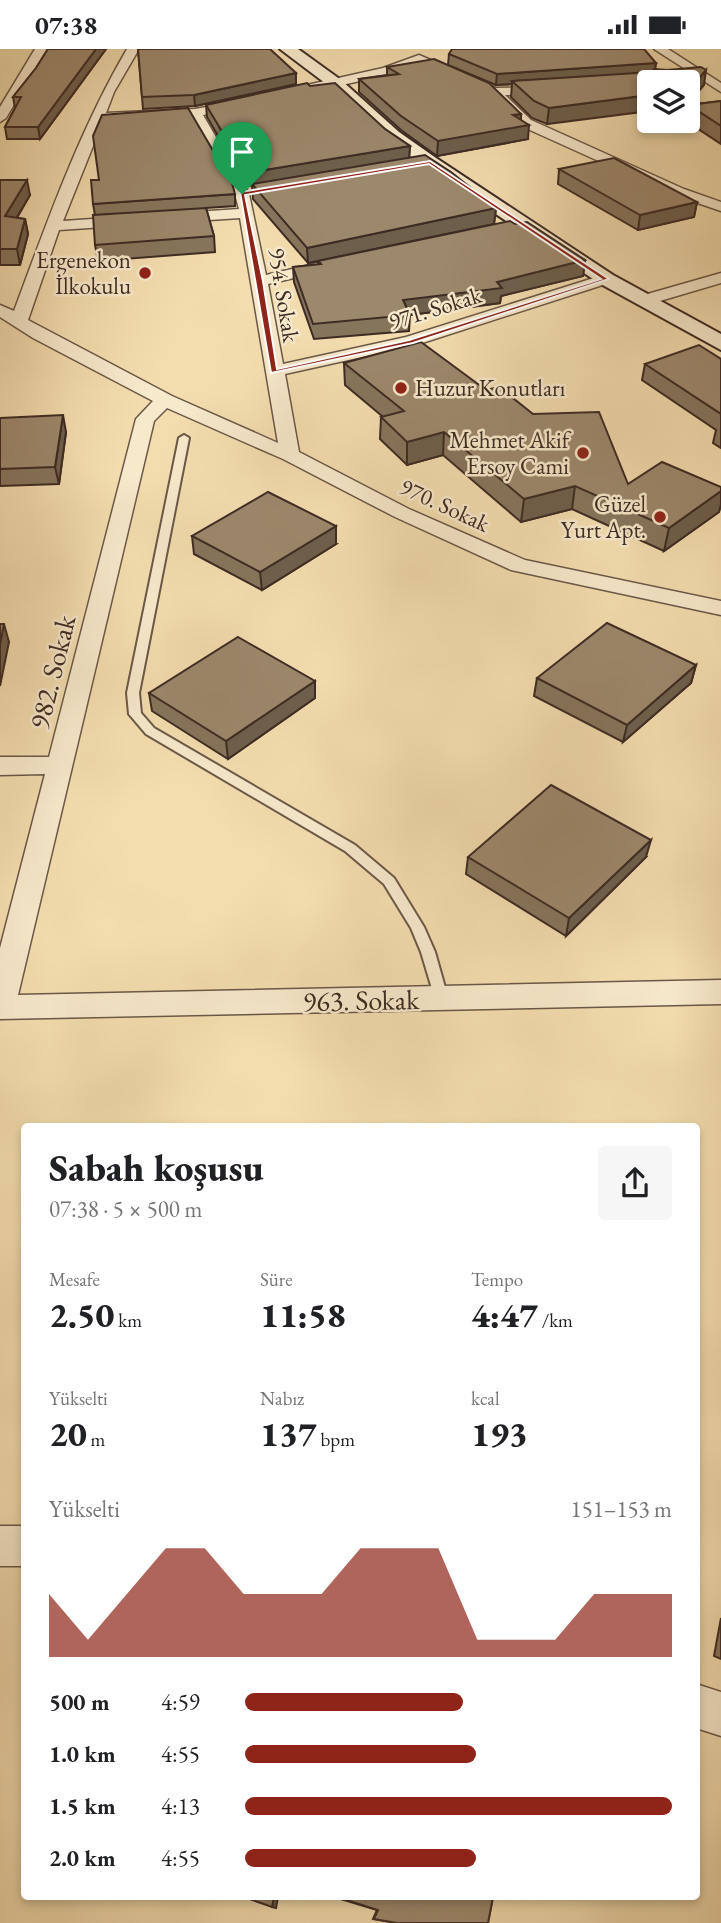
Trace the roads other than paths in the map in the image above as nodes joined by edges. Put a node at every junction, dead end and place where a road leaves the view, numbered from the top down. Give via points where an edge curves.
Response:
1 (41, 49) edge
2 (133, 49) edge
3 (288, 49) edge
4 (660, 49) edge
5 (424, 54) edge
6 (335, 83) junction
7 (721, 87) edge
8 (568, 89) edge
9 (494, 92) junction
10 (284, 94) edge
11 (259, 99) edge
12 (195, 113) junction
13 (99, 117) junction
14 (0, 118) edge
15 (430, 162) junction
16 (403, 167) edge
17 (721, 207) edge
18 (247, 213) junction
19 (524, 225) junction
20 (53, 226) junction
21 (497, 230) edge
22 (348, 261) edge
23 (721, 278) edge
24 (606, 279) junction
25 (260, 281) junction
26 (643, 301) junction
27 (0, 310) edge
28 (19, 320) junction
29 (721, 343) edge
30 (274, 371) junction
31 (165, 400) junction
32 (184, 437) dead end
33 (289, 455) junction
34 (721, 607) edge
35 (60, 765) junction
36 (0, 766) edge
37 (721, 992) edge
38 (441, 998) junction
39 (0, 1007) edge
40 (0, 1546) edge
41 (21, 1546) edge
42 (700, 1707) edge
43 (721, 1714) edge

1 - 14 street
2 - 13 street
3 - 6 street
4 - 7 street via 693,77
5 - 6 street via 387,71
5 - 9 street
6 - 10 street
6 - 15 street via 393,136
8 - 9 street
9 - 17 street via 526,123
11 - 12 street
12 - 13 street
12 - 18 street, 954. Sokak via 248,192
13 - 20 street
15 - 16 street
15 - 19 street
18 - 20 street
18 - 25 street, 954. Sokak
19 - 21 street
19 - 24 street
20 - 28 street
22 - 25 street
23 - 26 street
24 - 26 street
24 - 30 street, 971. Sokak via 410,341
25 - 30 street, 954. Sokak
26 - 29 street
27 - 28 street, 970. Sokak
28 - 31 street, 970. Sokak
30 - 33 street, 954. Sokak
31 - 33 street, 970. Sokak
31 - 35 street, 982. Sokak via 145,419
32 - 38 lane via 133,693 135,714 150,731 350,848 389,881 423,939
33 - 34 street, 970. Sokak via 402,513 519,565
35 - 36 street
35 - 39 street, 982. Sokak
37 - 38 street, 963. Sokak
38 - 39 street, 963. Sokak
40 - 41 street
42 - 43 street

